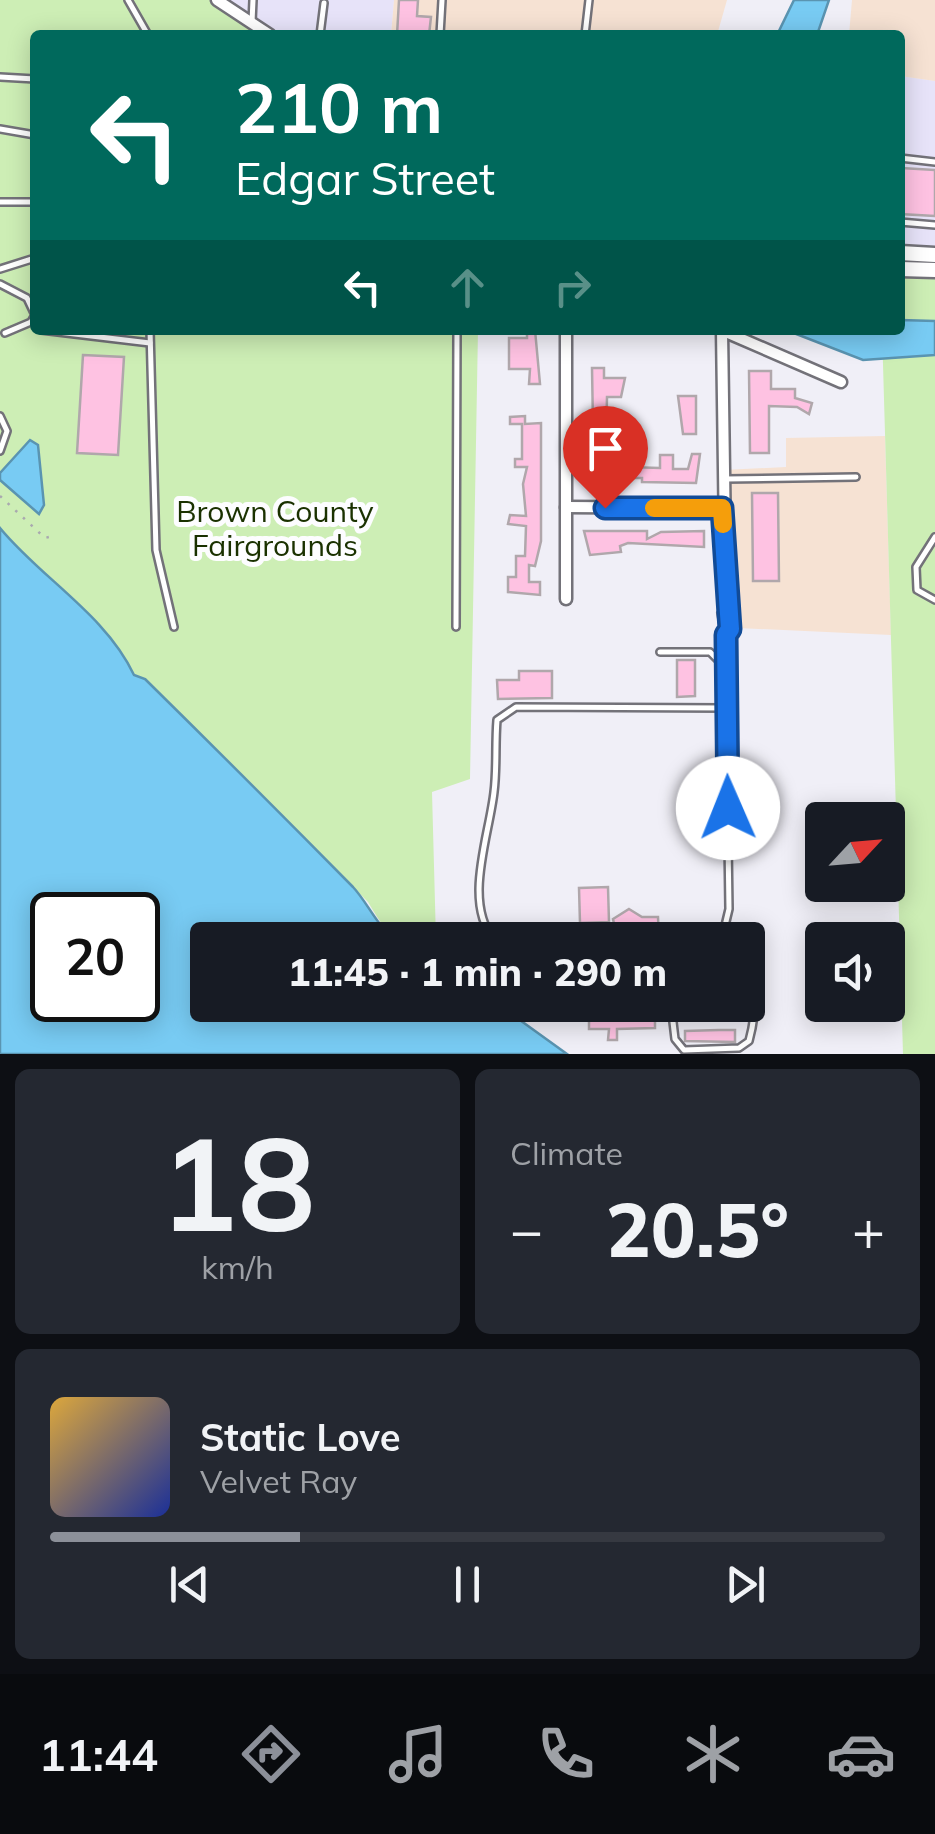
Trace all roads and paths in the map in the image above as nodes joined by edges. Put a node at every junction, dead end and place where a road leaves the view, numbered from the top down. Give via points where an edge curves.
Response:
1 (128, 0) edge
2 (216, 0) edge
3 (254, 0) edge
4 (442, 0) edge
5 (589, 0) edge
6 (324, 3) dead end
7 (252, 23) junction
8 (145, 30) edge
9 (262, 30) edge
10 (321, 30) edge
11 (440, 30) edge
12 (586, 30) edge
13 (0, 77) edge
14 (30, 79) edge
15 (0, 129) edge
16 (30, 134) edge
17 (905, 159) edge
18 (935, 162) edge
19 (0, 202) edge
20 (30, 202) edge
21 (905, 223) edge
22 (935, 226) edge
23 (905, 253) edge
24 (935, 255) edge
25 (30, 260) edge
26 (905, 269) edge
27 (0, 270) edge
28 (935, 270) edge
29 (0, 284) edge
30 (30, 301) edge
31 (30, 325) edge
32 (5, 333) dead end
33 (83, 335) edge
34 (150, 335) edge
35 (457, 335) edge
36 (566, 335) edge
37 (722, 335) edge
38 (733, 335) edge
39 (150, 343) junction
40 (841, 382) dead end
41 (0, 416) edge
42 (0, 450) edge
43 (856, 477) dead end
44 (722, 480) junction
45 (0, 496) edge
46 (566, 508) junction
47 (722, 508) junction
48 (53, 536) dead end
49 (935, 537) edge
50 (566, 600) dead end
51 (935, 600) edge
52 (726, 608) joint
53 (174, 627) dead end
54 (456, 627) dead end
55 (660, 652) dead end
56 (726, 668) junction
57 (726, 708) junction
58 (485, 922) edge
59 (726, 922) edge
60 (673, 1022) edge
61 (752, 1022) edge

1 - 8 lane
2 - 7 street
3 - 7 lane
4 - 11 lane
5 - 12 lane
6 - 10 lane
7 - 9 street
13 - 14 lane
15 - 16 lane
17 - 18 lane
19 - 20 lane
21 - 22 lane
23 - 24 street
25 - 27 lane
26 - 28 street
29 - 30 lane
31 - 32 lane
33 - 39 lane
34 - 39 lane
35 - 54 lane
36 - 46 street
37 - 44 street
38 - 40 street
39 - 53 lane via 156,550
41 - 42 lane via 7,431
43 - 44 lane
44 - 47 street
45 - 48 path via 45,538
46 - 47 street
46 - 50 street
47 - 52 street
49 - 51 lane via 916,568 918,590
52 - 56 lane
55 - 56 lane via 710,652
56 - 57 lane
57 - 58 lane via 516,707 502,713 480,888
57 - 59 lane
60 - 61 lane via 674,1040 684,1050 739,1048 749,1041

